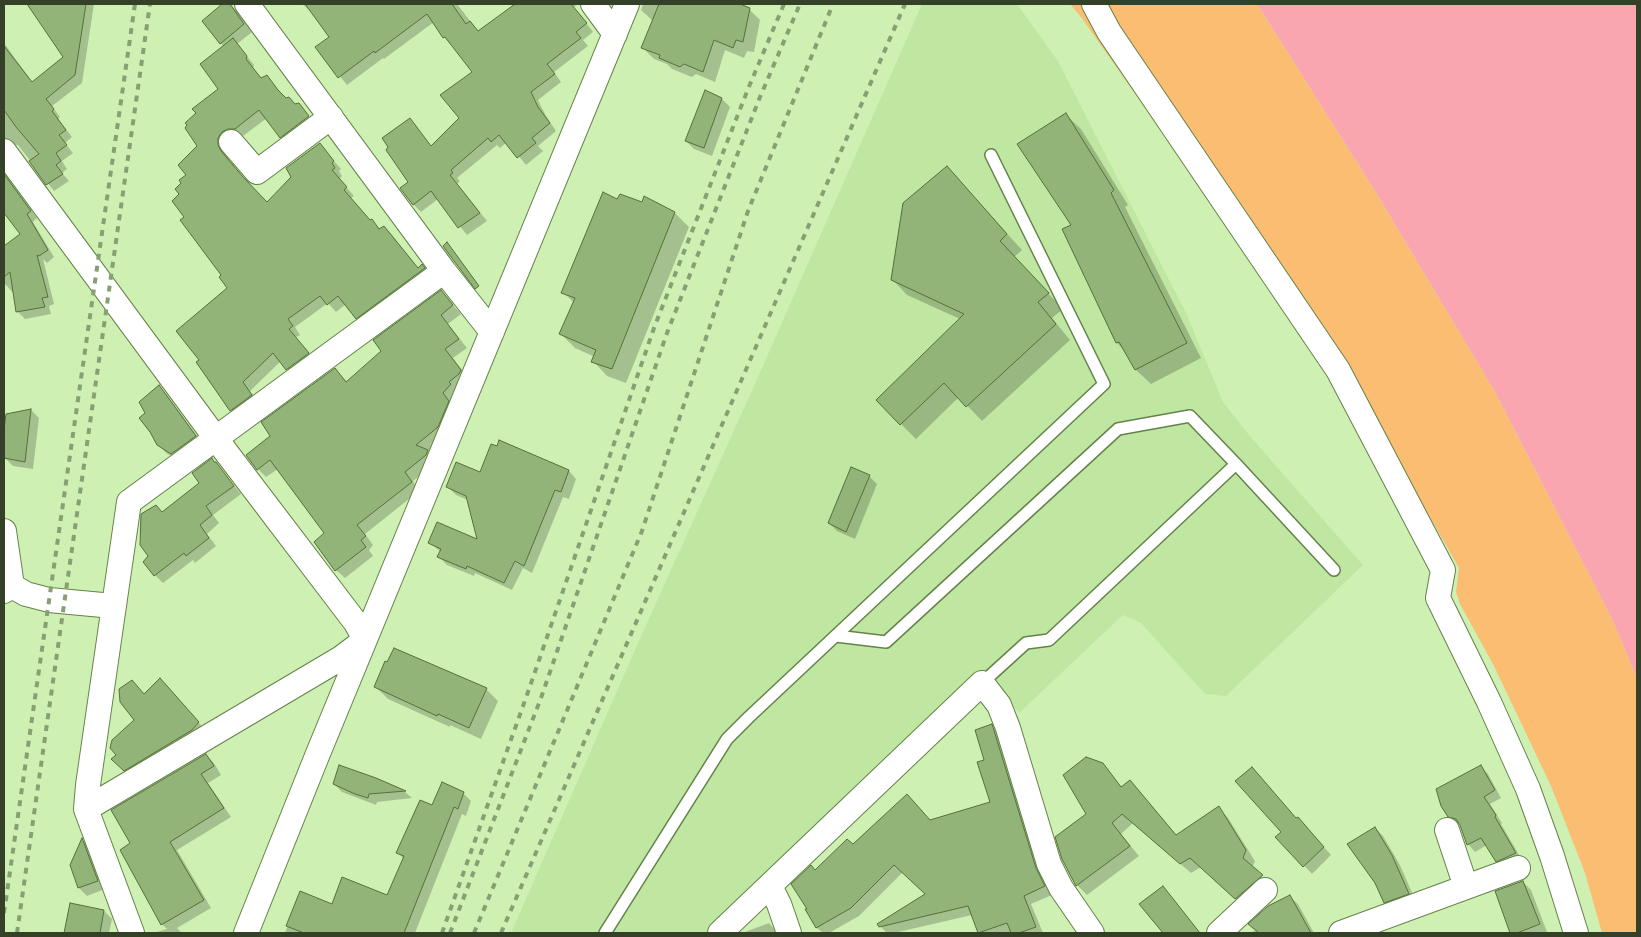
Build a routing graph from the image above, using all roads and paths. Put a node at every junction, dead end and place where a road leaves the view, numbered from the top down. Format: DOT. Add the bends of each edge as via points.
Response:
graph roads {
  1 [pos="247,4"];
  2 [pos="593,4"];
  3 [pos="627,4"];
  4 [pos="1094,4"];
  5 [pos="616,34"];
  6 [pos="330,117"];
  7 [pos="231,142"];
  8 [pos="4,150"];
  9 [pos="991,155"];
  10 [pos="444,271"];
  11 [pos="492,332"];
  12 [pos="217,439"];
  13 [pos="1236,464"];
  14 [pos="4,531"];
  15 [pos="1334,570"];
  16 [pos="8,588"];
  17 [pos="113,606"];
  18 [pos="836,636"];
  19 [pos="365,640"];
  20 [pos="982,684"];
  21 [pos="86,809"];
  22 [pos="1447,830"];
  23 [pos="1518,868"];
  24 [pos="770,886"];
  25 [pos="1466,887"];
  26 [pos="1265,890"];
  27 [pos="132,933"];
  28 [pos="246,933"];
  29 [pos="605,933"];
  30 [pos="720,933"];
  31 [pos="789,933"];
  32 [pos="1092,933"];
  33 [pos="1219,933"];
  34 [pos="1341,933"];
  35 [pos="1576,933"];
  1 -- 6 [label="street"];
  2 -- 5 [label="street"];
  3 -- 5 [label="street"];
  4 -- 35 [label="street" via="1109,32 1338,370 1443,570 1438,598 1528,789"];
  5 -- 11 [label="street"];
  6 -- 7 [label="street" via="257,172"];
  6 -- 10 [label="street"];
  8 -- 12 [label="street"];
  9 -- 18 [label="lane" via="1104,384"];
  10 -- 11 [label="street"];
  10 -- 12 [label="street"];
  11 -- 19 [label="street"];
  12 -- 17 [label="street" via="129,502"];
  12 -- 19 [label="street" via="356,623"];
  13 -- 15 [label="lane"];
  13 -- 18 [label="lane" via="1190,416 1118,429 886,642"];
  13 -- 20 [label="lane" via="1049,640 1026,643"];
  14 -- 16 [label="street"];
  16 -- 17 [label="street" via="49,600"];
  17 -- 21 [label="street"];
  18 -- 29 [label="lane" via="727,739"];
  19 -- 21 [label="street" via="341,658"];
  19 -- 28 [label="street"];
  20 -- 24 [label="street"];
  20 -- 32 [label="street" via="999,705 1008,728 1049,864 1061,888"];
  21 -- 27 [label="street"];
  22 -- 25 [label="street"];
  23 -- 25 [label="street"];
  24 -- 30 [label="street"];
  24 -- 31 [label="street"];
  25 -- 34 [label="street"];
  26 -- 33 [label="street"];
}
